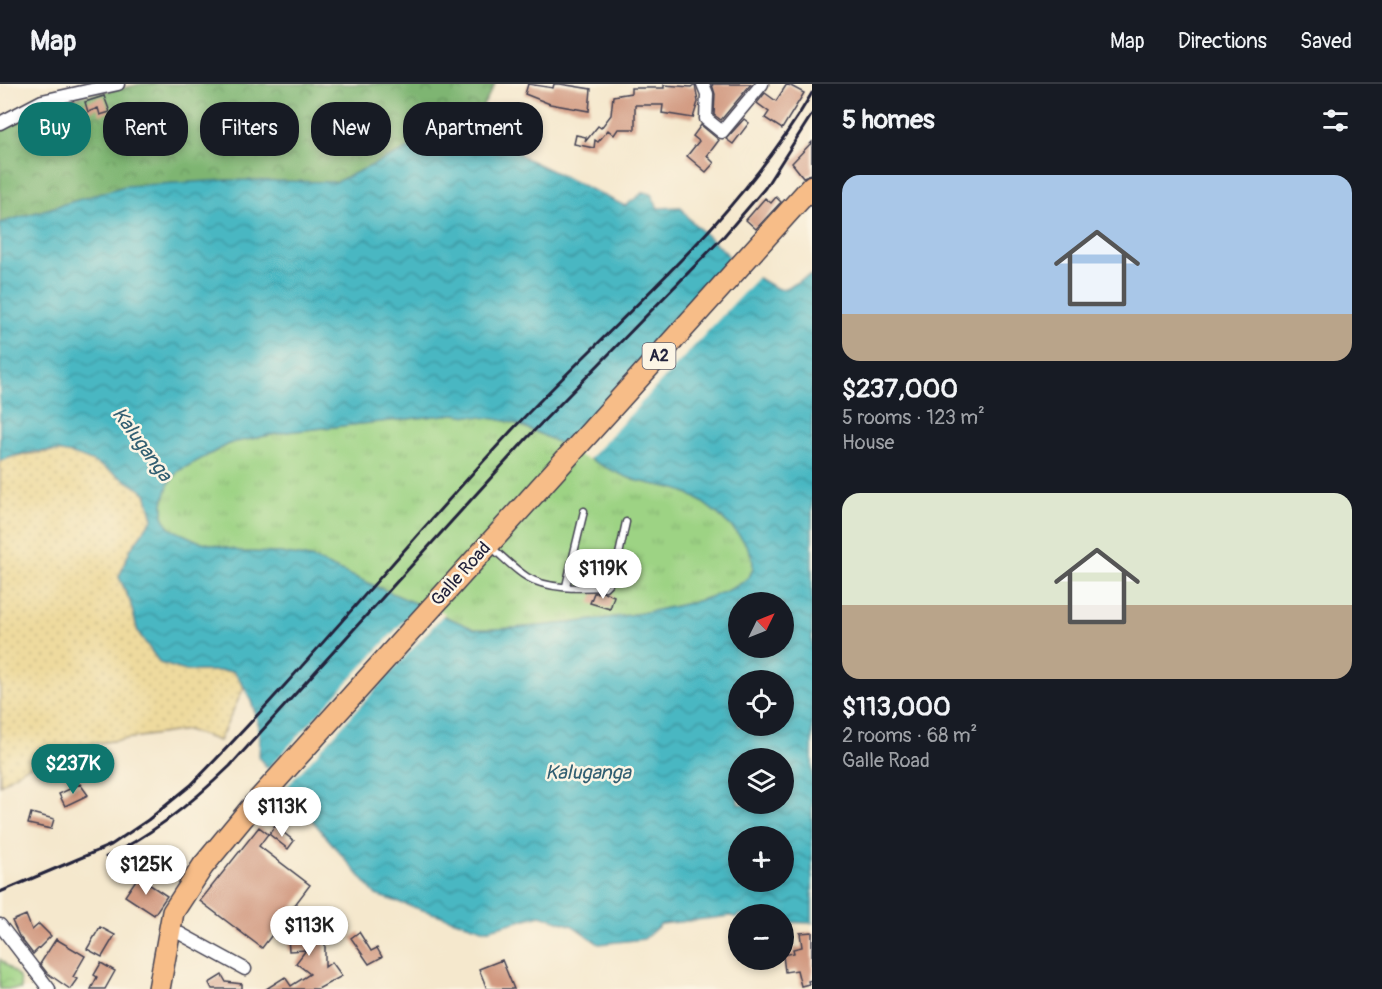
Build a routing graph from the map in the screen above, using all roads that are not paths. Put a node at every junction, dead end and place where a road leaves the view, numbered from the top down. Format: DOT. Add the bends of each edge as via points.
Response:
graph roads {
  1 [pos="118,84"];
  2 [pos="703,84"];
  3 [pos="762,84"];
  4 [pos="2,119"];
  5 [pos="812,186"];
  6 [pos="584,512"];
  7 [pos="626,522"];
  8 [pos="488,544"];
  9 [pos="566,586"];
  10 [pos="0,925"];
  11 [pos="170,928"];
  12 [pos="245,969"];
  13 [pos="49,989"];
  14 [pos="159,989"];
  1 -- 4 [label="street" via="42,101"];
  2 -- 3 [label="street" via="707,94 706,119 722,132"];
  5 -- 8 [label="highway, Galle Road / A2"];
  6 -- 9 [label="lane"];
  7 -- 9 [label="lane" via="611,584"];
  8 -- 9 [label="lane" via="527,578"];
  8 -- 11 [label="highway, Galle Road / A2" via="251,807 187,887 173,912"];
  10 -- 13 [label="street"];
  11 -- 12 [label="street"];
  11 -- 14 [label="highway, Galle Road / A2"];
}
